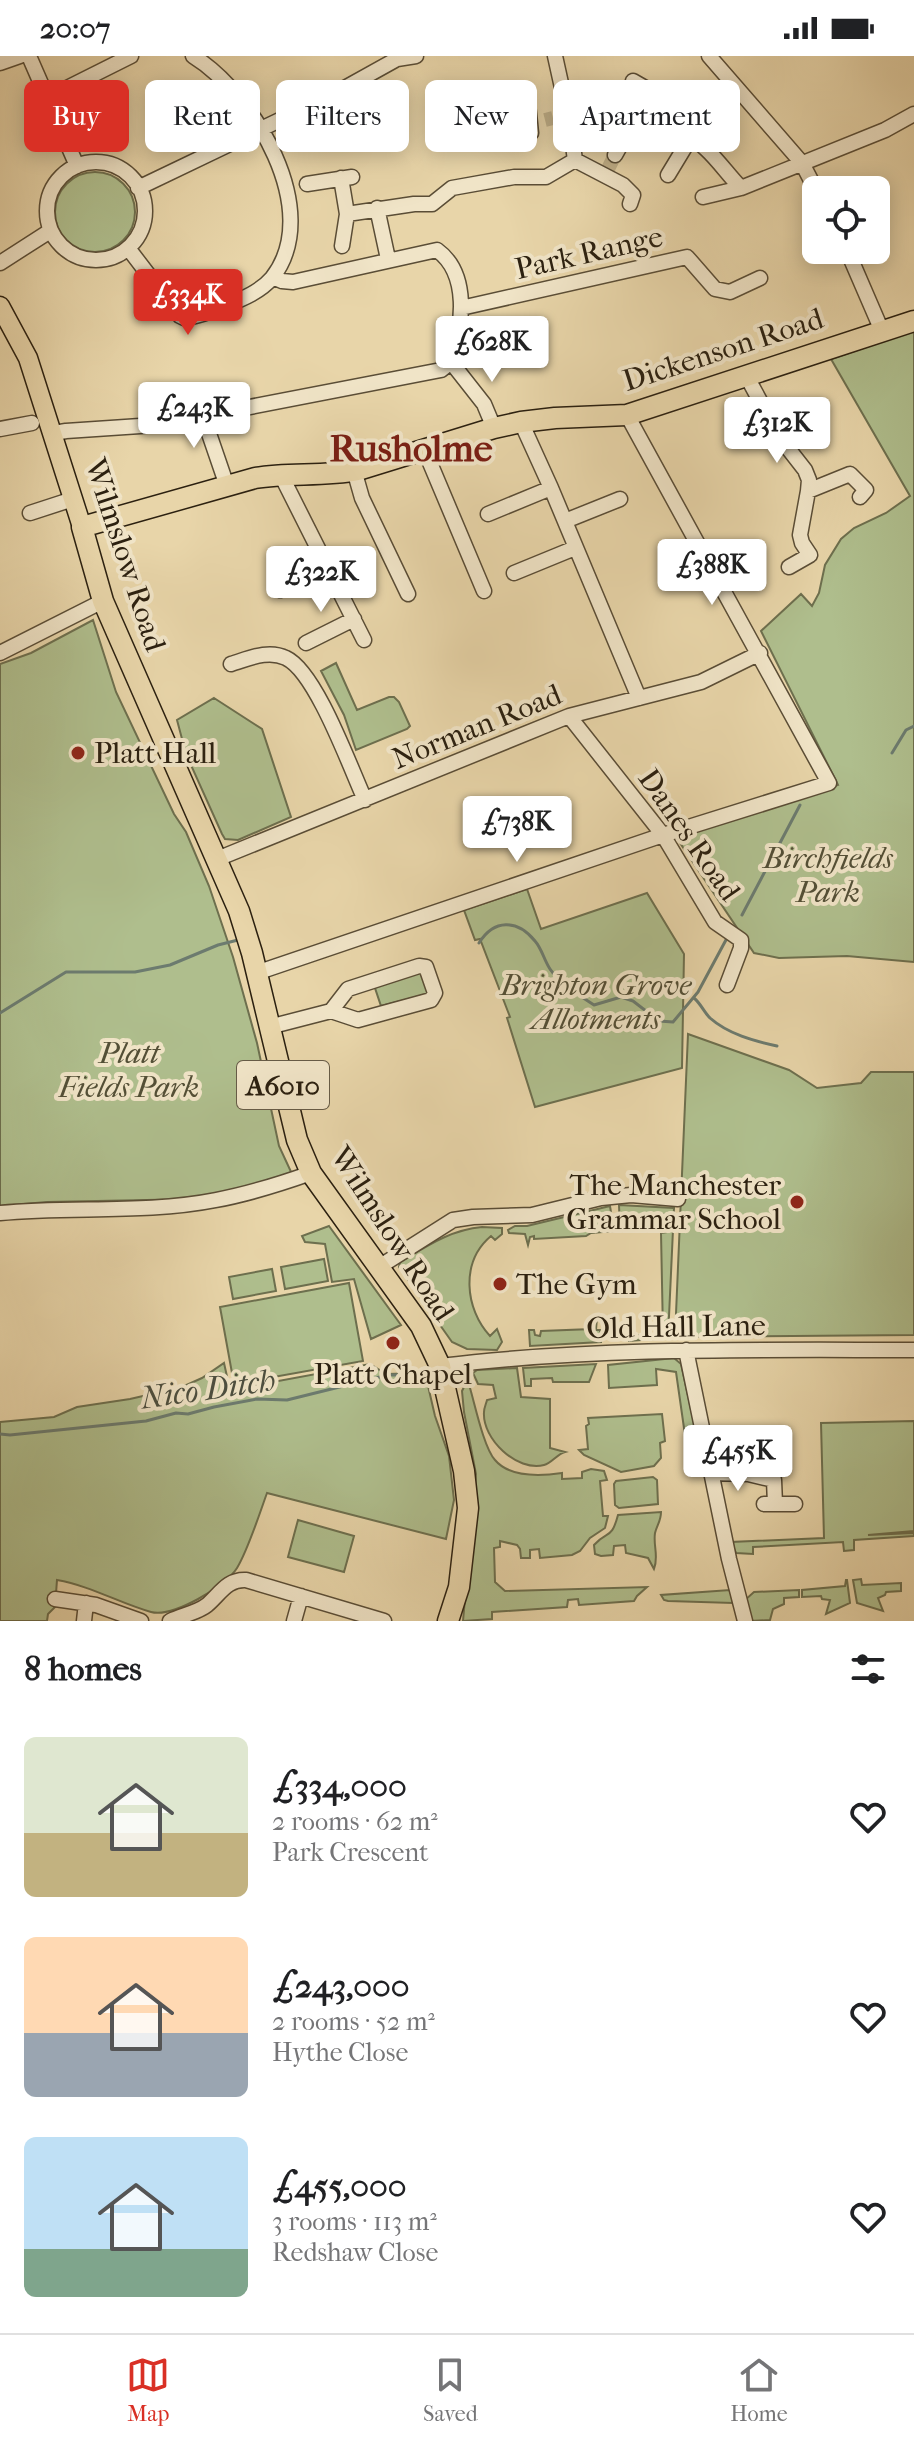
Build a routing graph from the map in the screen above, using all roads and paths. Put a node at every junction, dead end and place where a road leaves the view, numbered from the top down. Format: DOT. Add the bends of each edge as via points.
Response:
graph roads {
  1 [pos="20,56"];
  2 [pos="29,56"];
  3 [pos="131,56"];
  4 [pos="193,56"];
  5 [pos="416,56"];
  6 [pos="555,56"];
  7 [pos="709,56"];
  8 [pos="397,58"];
  9 [pos="0,63"];
  10 [pos="39,80"];
  11 [pos="83,80"];
  12 [pos="225,80"];
  13 [pos="537,105"];
  14 [pos="914,114"];
  15 [pos="549,119"];
  16 [pos="260,127"];
  17 [pos="537,128"];
  18 [pos="71,152"];
  19 [pos="210,152"];
  20 [pos="617,152"];
  21 [pos="682,152"];
  22 [pos="709,152"];
  23 [pos="615,155"];
  24 [pos="575,160"];
  25 [pos="802,163"];
  26 [pos="77,166"];
  27 [pos="668,175"];
  28 [pos="809,176"];
  29 [pos="307,184"];
  30 [pos="138,188"];
  31 [pos="741,188"];
  32 [pos="703,197"];
  33 [pos="630,204"];
  34 [pos="377,208"];
  35 [pos="347,214"];
  36 [pos="50,231"];
  37 [pos="342,246"];
  38 [pos="128,248"];
  39 [pos="388,259"];
  40 [pos="0,263"];
  41 [pos="853,264"];
  42 [pos="273,277"];
  43 [pos="760,278"];
  44 [pos="0,306"];
  45 [pos="461,308"];
  46 [pos="914,321"];
  47 [pos="6,330"];
  48 [pos="882,331"];
  49 [pos="451,362"];
  50 [pos="746,375"];
  51 [pos="627,415"];
  52 [pos="203,416"];
  53 [pos="521,422"];
  54 [pos="32,423"];
  55 [pos="494,428"];
  56 [pos="0,429"];
  57 [pos="54,433"];
  58 [pos="425,451"];
  59 [pos="354,470"];
  60 [pos="281,475"];
  61 [pos="227,486"];
  62 [pos="551,488"];
  63 [pos="808,491"];
  64 [pos="860,497"];
  65 [pos="73,499"];
  66 [pos="620,499"];
  67 [pos="30,513"];
  68 [pos="488,514"];
  69 [pos="565,521"];
  70 [pos="82,527"];
  71 [pos="575,548"];
  72 [pos="328,567"];
  73 [pos="789,567"];
  74 [pos="514,573"];
  75 [pos="280,590"];
  76 [pos="484,591"];
  77 [pos="408,594"];
  78 [pos="103,601"];
  79 [pos="354,619"];
  80 [pos="364,640"];
  81 [pos="306,643"];
  82 [pos="0,653"];
  83 [pos="760,653"];
  84 [pos="231,664"];
  85 [pos="639,698"];
  86 [pos="569,716"];
  87 [pos="365,800"];
  88 [pos="663,835"];
  89 [pos="217,859"];
  90 [pos="256,973"];
  91 [pos="727,985"];
  92 [pos="331,1011"];
  93 [pos="269,1027"];
  94 [pos="311,1173"];
  95 [pos="678,1199"];
  96 [pos="0,1213"];
  97 [pos="379,1267"];
  98 [pos="686,1350"];
  99 [pos="914,1350"];
  100 [pos="440,1366"];
  101 [pos="711,1473"];
  102 [pos="795,1504"];
  103 [pos="301,1596"];
  104 [pos="55,1599"];
  105 [pos="86,1603"];
  106 [pos="84,1621"];
  107 [pos="141,1621"];
  108 [pos="170,1621"];
  109 [pos="294,1621"];
  110 [pos="384,1621"];
  111 [pos="448,1621"];
  112 [pos="745,1621"];
  1 -- 9 [label="street"];
  2 -- 10 [label="street"];
  3 -- 11 [label="street"];
  4 -- 12 [label="street"];
  5 -- 8 [label="street"];
  6 -- 15 [label="street"];
  7 -- 25 [label="street"];
  8 -- 16 [label="street"];
  13 -- 15 [label="street"];
  14 -- 25 [label="street"];
  15 -- 17 [label="street"];
  15 -- 24 [label="street"];
  16 -- 42 [label="street" via="281,170 289,213 285,255"];
  18 -- 26 [label="street"];
  19 -- 30 [label="street"];
  20 -- 23 [label="street"];
  21 -- 27 [label="street"];
  22 -- 31 [label="street"];
  24 -- 33 [label="street" via="607,172 633,195"];
  24 -- 34 [label="street" via="546,177 452,188 432,204"];
  25 -- 28 [label="street"];
  25 -- 31 [label="street"];
  26 -- 30 [label="street" via="110,164"];
  26 -- 36 [label="street" via="49,197"];
  29 -- 35 [label="street" via="347,177"];
  30 -- 38 [label="street" via="144,220"];
  31 -- 32 [label="street"];
  34 -- 35 [label="street"];
  34 -- 39 [label="street"];
  35 -- 37 [label="street"];
  36 -- 38 [label="street" via="65,249 85,259 105,260"];
  36 -- 40 [label="street"];
  38 -- 42 [label="street" via="184,318 257,292"];
  39 -- 42 [label="street" via="293,282"];
  39 -- 45 [label="street" via="437,250 449,259"];
  41 -- 48 [label="street"];
  43 -- 45 [label="street, Park Range" via="730,292 715,289 687,257"];
  44 -- 47 [label="main road, Wilmslow Road"];
  45 -- 49 [label="street"];
  46 -- 48 [label="highway, Dickenson Road"];
  47 -- 57 [label="main road, Wilmslow Road" via="28,358"];
  48 -- 50 [label="highway, Dickenson Road"];
  49 -- 52 [label="street" via="441,370"];
  49 -- 55 [label="street" via="484,404"];
  50 -- 51 [label="highway, Dickenson Road"];
  50 -- 63 [label="street" via="780,438 805,470"];
  51 -- 53 [label="highway, Dickenson Road"];
  51 -- 83 [label="street"];
  52 -- 57 [label="street"];
  52 -- 61 [label="street"];
  53 -- 55 [label="highway, Dickenson Road"];
  53 -- 62 [label="street"];
  54 -- 56 [label="street"];
  55 -- 58 [label="highway, Dickenson Road"];
  57 -- 65 [label="main road, Wilmslow Road"];
  58 -- 59 [label="highway, Dickenson Road"];
  58 -- 76 [label="street"];
  59 -- 60 [label="highway, Dickenson Road"];
  59 -- 77 [label="street"];
  60 -- 61 [label="highway, Dickenson Road"];
  60 -- 72 [label="street"];
  61 -- 70 [label="highway, Dickenson Road"];
  62 -- 68 [label="street"];
  62 -- 69 [label="street"];
  63 -- 64 [label="street" via="850,474 866,490"];
  63 -- 73 [label="street" via="800,535 810,555"];
  65 -- 67 [label="street"];
  65 -- 70 [label="main road, Wilmslow Road"];
  66 -- 69 [label="street"];
  69 -- 71 [label="street"];
  70 -- 78 [label="highway, Wilmslow Road / A6010"];
  71 -- 74 [label="street"];
  71 -- 85 [label="street"];
  72 -- 75 [label="street"];
  72 -- 79 [label="street"];
  78 -- 82 [label="street"];
  78 -- 89 [label="highway, Wilmslow Road / A6010"];
  79 -- 80 [label="street"];
  79 -- 81 [label="street"];
  83 -- 85 [label="street, Norman Road" via="701,682"];
  83 -- 88 [label="street" via="829,783"];
  84 -- 87 [label="street" via="262,654 284,657 302,670"];
  85 -- 86 [label="street, Norman Road"];
  86 -- 87 [label="street, Norman Road"];
  86 -- 88 [label="street, Danes Road"];
  87 -- 89 [label="street, Norman Road"];
  88 -- 90 [label="street"];
  88 -- 91 [label="street, Danes Road" via="715,922 741,940"];
  89 -- 90 [label="highway, Wilmslow Road / A6010"];
  90 -- 93 [label="highway, Wilmslow Road / A6010"];
  92 -- 92 [label="street" via="348,989 419,966 426,967 435,993 431,1000 358,1020"];
  92 -- 93 [label="street"];
  93 -- 94 [label="highway, Wilmslow Road / A6010" via="297,1140"];
  94 -- 96 [label="street" via="215,1201"];
  94 -- 97 [label="highway, Wilmslow Road / A6010"];
  95 -- 97 [label="street" via="631,1195 532,1215 453,1220"];
  97 -- 100 [label="highway, Wilmslow Road / A6010" via="421,1326"];
  98 -- 99 [label="street, Old Hall Lane"];
  98 -- 100 [label="street, Old Hall Lane"];
  98 -- 101 [label="street"];
  100 -- 111 [label="highway, Wilmslow Road / A6010" via="468,1508 459,1587"];
  101 -- 102 [label="street" via="774,1480 769,1504"];
  101 -- 112 [label="street"];
  103 -- 108 [label="street" via="237,1580 207,1605"];
  103 -- 109 [label="street"];
  103 -- 110 [label="street"];
  104 -- 105 [label="street"];
  105 -- 106 [label="street"];
  105 -- 107 [label="street"];
}
